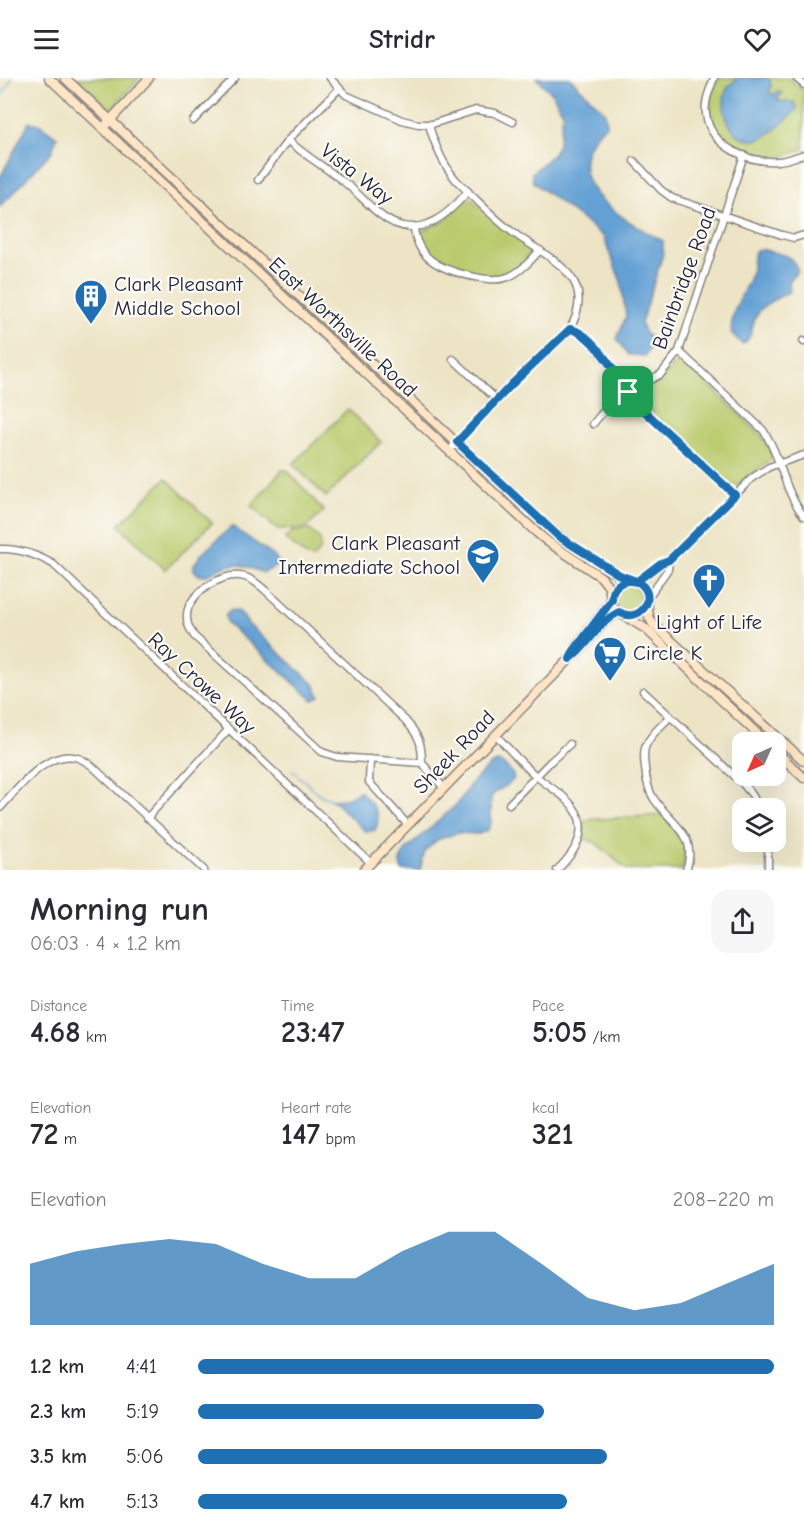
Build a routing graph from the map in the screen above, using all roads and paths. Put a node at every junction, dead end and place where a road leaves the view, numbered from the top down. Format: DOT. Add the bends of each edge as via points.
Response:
graph roads {
  1 [pos="49,78"];
  2 [pos="65,78"];
  3 [pos="149,78"];
  4 [pos="235,78"];
  5 [pos="330,78"];
  6 [pos="714,78"];
  7 [pos="796,78"];
  8 [pos="804,85"];
  9 [pos="339,89"];
  10 [pos="111,120"];
  11 [pos="193,121"];
  12 [pos="513,122"];
  13 [pos="429,125"];
  14 [pos="103,128"];
  15 [pos="288,140"];
  16 [pos="804,154"];
  17 [pos="744,155"];
  18 [pos="634,161"];
  19 [pos="258,180"];
  20 [pos="468,191"];
  21 [pos="724,216"];
  22 [pos="414,228"];
  23 [pos="804,236"];
  24 [pos="540,250"];
  25 [pos="570,329"];
  26 [pos="679,351"];
  27 [pos="453,359"];
  28 [pos="628,392"];
  29 [pos="496,400"];
  30 [pos="593,424"];
  31 [pos="457,442"];
  32 [pos="449,450"];
  33 [pos="804,455"];
  34 [pos="779,462"];
  35 [pos="735,495"];
  36 [pos="804,516"];
  37 [pos="0,549"];
  38 [pos="669,560"];
  39 [pos="635,581"];
  40 [pos="612,599"];
  41 [pos="647,599"];
  42 [pos="621,614"];
  43 [pos="570,659"];
  44 [pos="643,691"];
  45 [pos="670,717"];
  46 [pos="228,730"];
  47 [pos="755,732"];
  48 [pos="496,735"];
  49 [pos="570,744"];
  50 [pos="370,759"];
  51 [pos="786,761"];
  52 [pos="804,761"];
  53 [pos="422,763"];
  54 [pos="536,776"];
  55 [pos="804,778"];
  56 [pos="444,788"];
  57 [pos="754,798"];
  58 [pos="508,804"];
  59 [pos="0,808"];
  60 [pos="147,818"];
  61 [pos="408,825"];
  62 [pos="768,852"];
  63 [pos="371,863"];
  64 [pos="561,869"];
  65 [pos="204,870"];
  66 [pos="364,870"];
  67 [pos="686,870"];
  68 [pos="768,870"];
  1 -- 14 [label="main road, East Worthsville Road"];
  2 -- 10 [label="main road, East Worthsville Road"];
  3 -- 10 [label="main road"];
  4 -- 11 [label="street"];
  5 -- 9 [label="street"];
  6 -- 17 [label="street" via="706,98 706,114 713,133 725,147"];
  7 -- 8 [label="street"];
  9 -- 13 [label="street" via="402,120"];
  9 -- 15 [label="street"];
  10 -- 14 [label="main road"];
  10 -- 31 [label="main road, East Worthsville Road"];
  12 -- 13 [label="street" via="495,113 476,111"];
  13 -- 20 [label="street" via="449,172"];
  14 -- 32 [label="main road, East Worthsville Road"];
  15 -- 19 [label="street"];
  15 -- 22 [label="street, Vista Way" via="383,217"];
  16 -- 17 [label="street" via="777,161"];
  17 -- 21 [label="street, Bainbridge Road"];
  18 -- 21 [label="street" via="672,198"];
  20 -- 22 [label="street" via="447,215"];
  20 -- 24 [label="street" via="515,234"];
  21 -- 23 [label="street" via="794,238"];
  21 -- 26 [label="street, Bainbridge Road"];
  22 -- 24 [label="street" via="418,244 430,260 492,280 516,273"];
  24 -- 25 [label="street" via="562,265 575,283 578,308"];
  25 -- 28 [label="street" via="590,340"];
  25 -- 29 [label="street"];
  26 -- 28 [label="street, Bainbridge Road" via="661,374"];
  26 -- 34 [label="street" via="763,430"];
  27 -- 29 [label="street"];
  28 -- 30 [label="street, Bainbridge Road"];
  28 -- 35 [label="street"];
  29 -- 31 [label="street"];
  31 -- 32 [label="street"];
  31 -- 39 [label="main road, East Worthsville Road" via="558,536"];
  32 -- 40 [label="main road, East Worthsville Road" via="542,537 601,577"];
  33 -- 34 [label="street"];
  34 -- 35 [label="street" via="752,478"];
  34 -- 36 [label="street" via="793,503"];
  35 -- 38 [label="street"];
  37 -- 46 [label="street, Ray Crowe Way" via="26,552 52,564"];
  38 -- 39 [label="street"];
  38 -- 41 [label="street" via="668,569"];
  39 -- 40 [label="main road" via="618,584"];
  39 -- 41 [label="main road" via="645,590"];
  40 -- 42 [label="main road"];
  40 -- 43 [label="main road, Sheek Road"];
  41 -- 42 [label="main road" via="639,613"];
  41 -- 52 [label="main road" via="652,624"];
  42 -- 43 [label="main road, Sheek Road" via="604,620"];
  42 -- 47 [label="main road" via="646,629"];
  43 -- 48 [label="main road, Sheek Road"];
  44 -- 45 [label="street"];
  45 -- 57 [label="street"];
  45 -- 67 [label="street" via="647,744 645,773 653,797 686,837 690,851"];
  46 -- 60 [label="street"];
  46 -- 63 [label="street, Ray Crowe Way"];
  48 -- 54 [label="street"];
  48 -- 56 [label="main road, Sheek Road"];
  49 -- 54 [label="street"];
  50 -- 53 [label="street"];
  50 -- 53 [label="street" via="322,752 194,636 187,612 204,589 215,581 240,576 265,590 405,720 418,736"];
  50 -- 61 [label="street" via="369,782"];
  51 -- 55 [label="main road"];
  53 -- 56 [label="street"];
  54 -- 58 [label="street"];
  54 -- 64 [label="street" via="567,800 577,814 578,843"];
  56 -- 61 [label="main road, Sheek Road"];
  59 -- 60 [label="street" via="44,764 67,757 91,765"];
  60 -- 65 [label="street"];
  61 -- 63 [label="main road, Sheek Road"];
  62 -- 68 [label="street"];
  63 -- 66 [label="main road, Sheek Road"];
}
